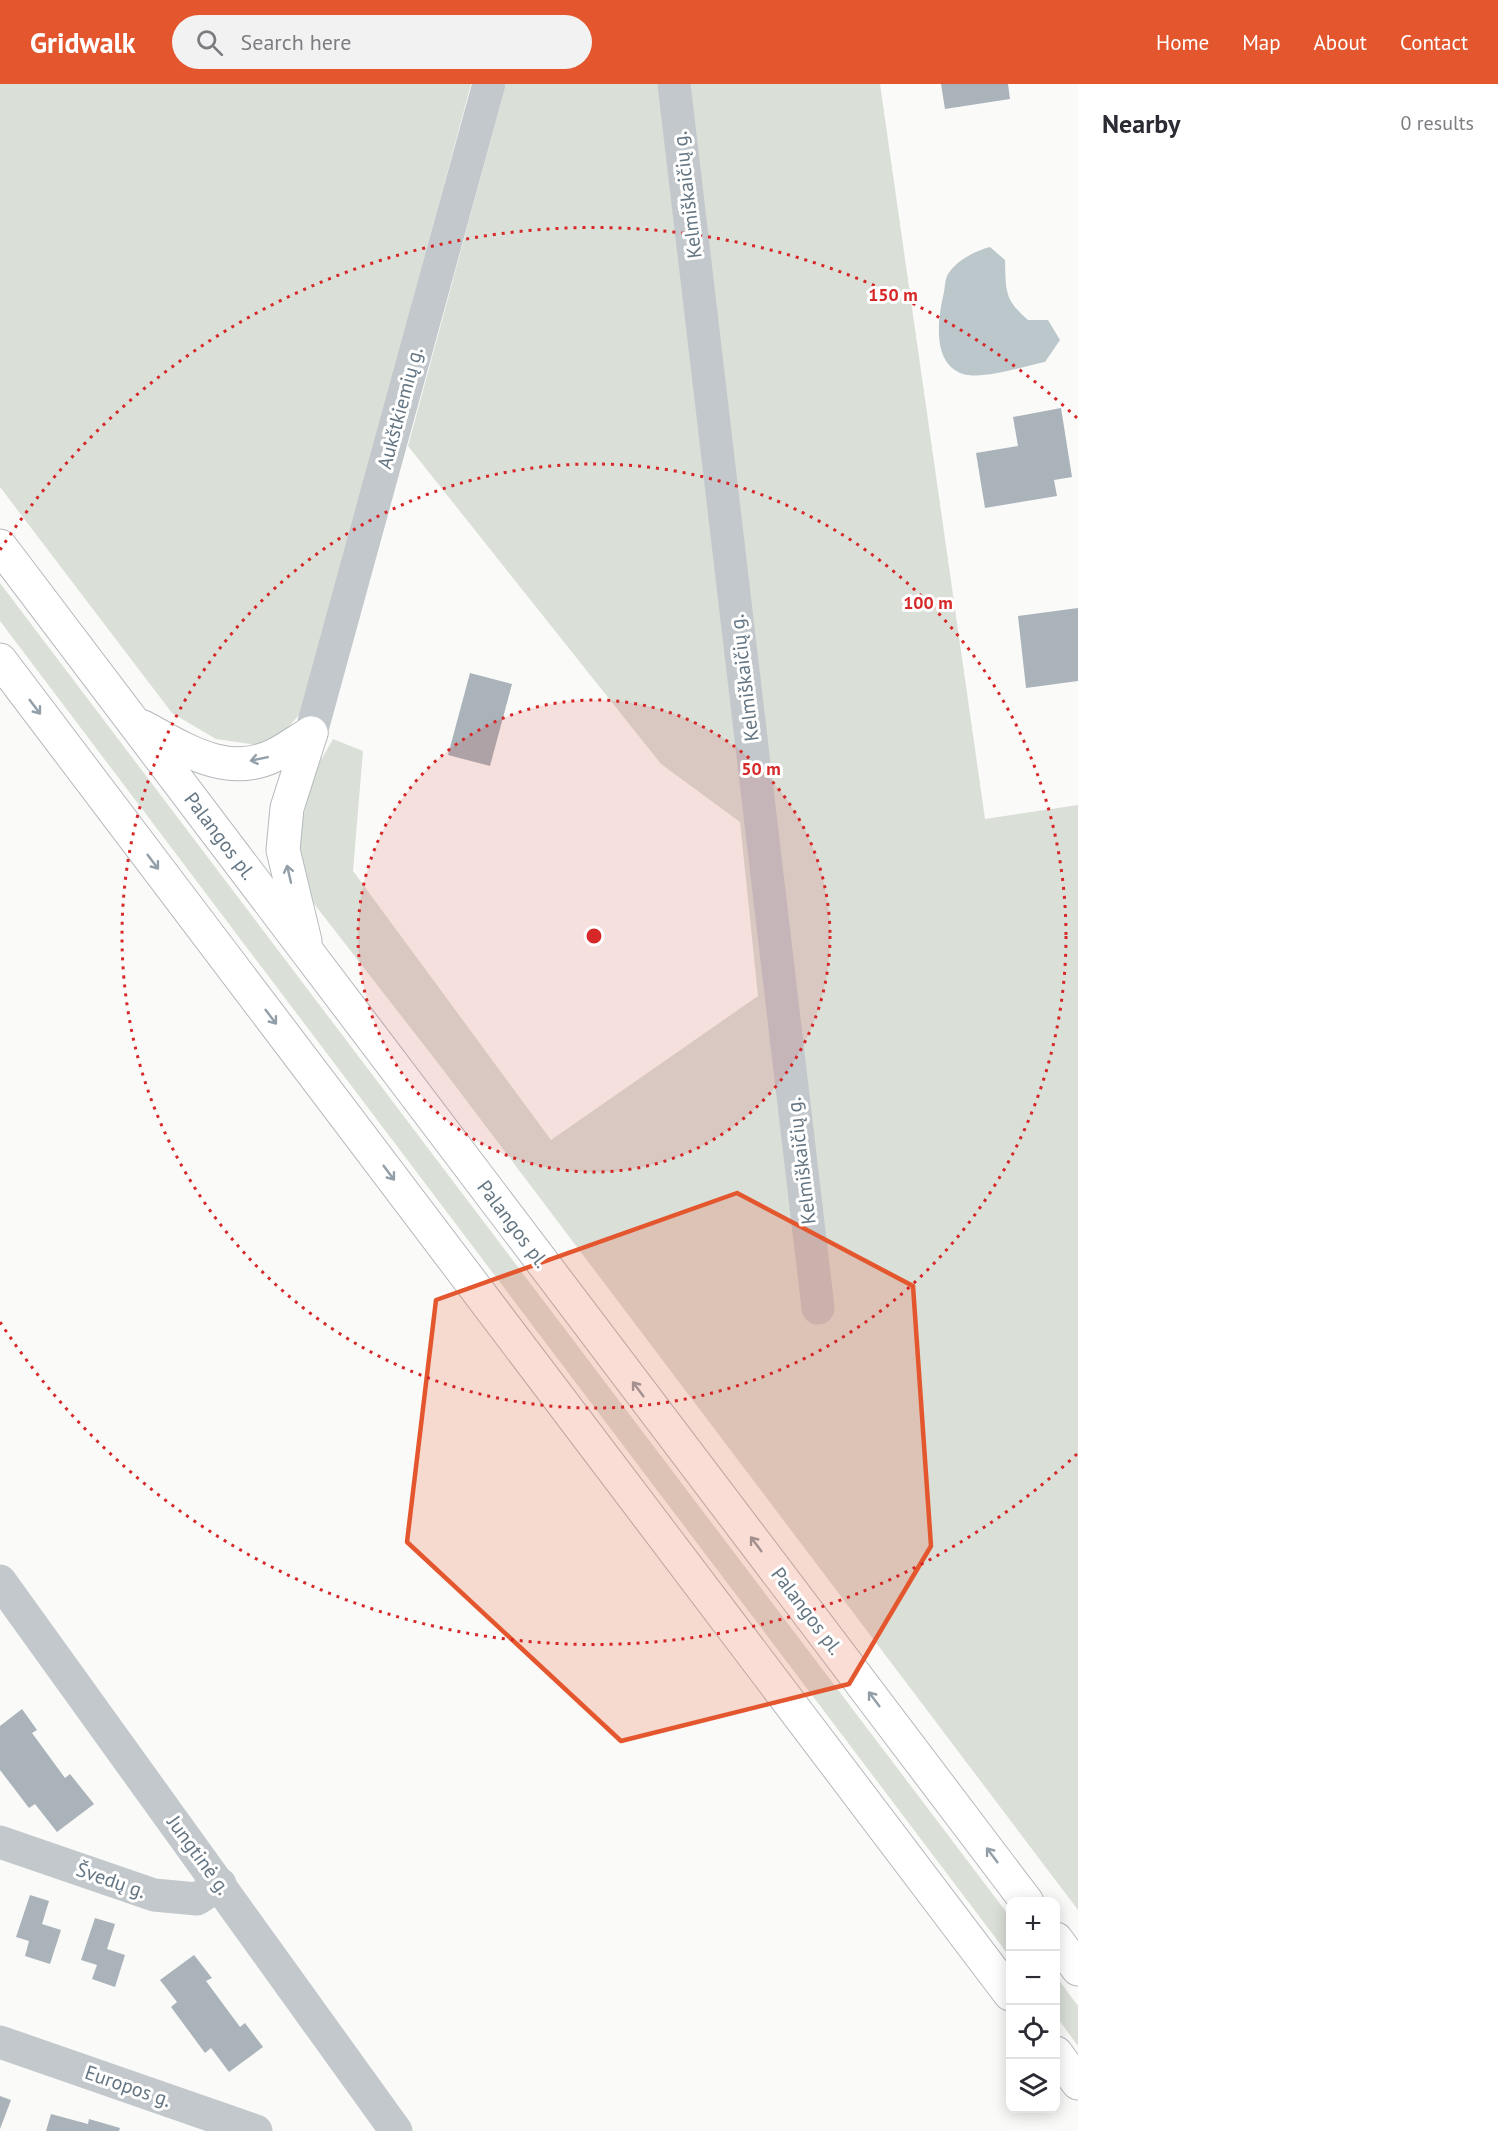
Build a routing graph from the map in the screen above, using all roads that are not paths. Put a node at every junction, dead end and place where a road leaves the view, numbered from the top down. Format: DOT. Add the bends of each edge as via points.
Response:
graph roads {
  1 [pos="489,84"];
  2 [pos="674,84"];
  3 [pos="0,546"];
  4 [pos="0,660"];
  5 [pos="132,720"];
  6 [pos="311,733"];
  7 [pos="307,951"];
  8 [pos="818,1308"];
  9 [pos="0,1581"];
  10 [pos="0,1842"];
  11 [pos="220,1884"];
  12 [pos="1023,1897"];
  13 [pos="1060,1944"];
  14 [pos="1078,1969"];
  15 [pos="1006,1987"];
  16 [pos="0,2042"];
  17 [pos="1060,2058"];
  18 [pos="1078,2083"];
  19 [pos="256,2131"];
  20 [pos="396,2131"];
  1 -- 6 [label="street, Aukštkiemių g."];
  2 -- 8 [label="street, Kelmiškaičių g."];
  3 -- 5 [label="highway, Palangos pl."];
  4 -- 15 [label="highway, one-way"];
  6 -- 5 [label="highway, one-way" via="273,756 233,765 198,757"];
  5 -- 7 [label="highway, Palangos pl."];
  7 -- 6 [label="highway, one-way" via="283,850 287,808"];
  12 -- 7 [label="highway, Palangos pl., one-way"];
  9 -- 11 [label="street, Jungtinė g."];
  10 -- 11 [label="street, Švedų g." via="154,1895 197,1899"];
  11 -- 20 [label="street, Jungtinė g."];
  13 -- 14 [label="highway"];
  16 -- 19 [label="street, Europos g."];
  17 -- 18 [label="highway"];
}
